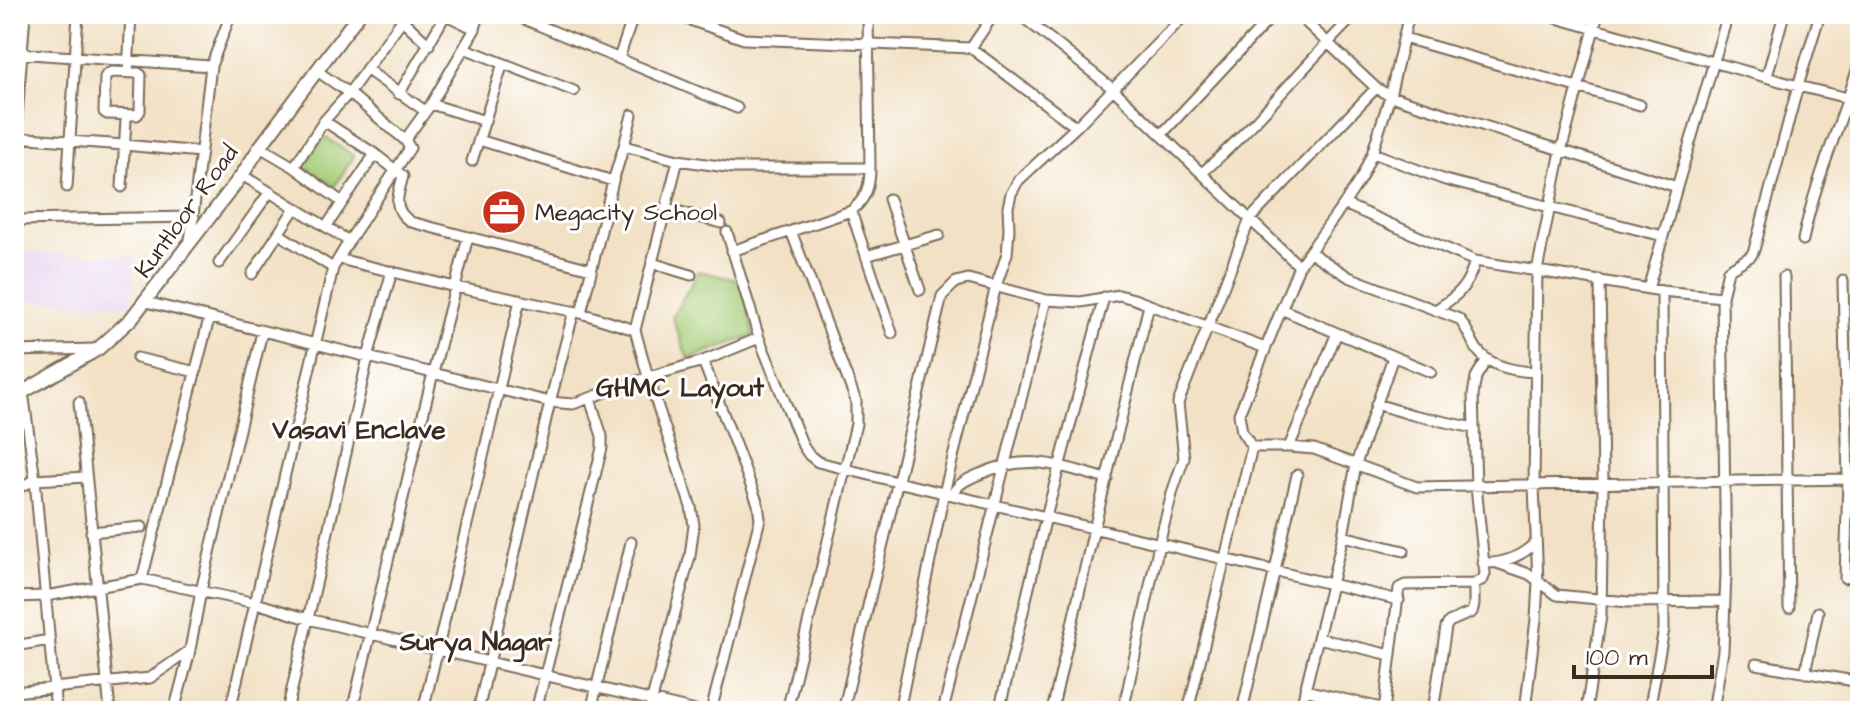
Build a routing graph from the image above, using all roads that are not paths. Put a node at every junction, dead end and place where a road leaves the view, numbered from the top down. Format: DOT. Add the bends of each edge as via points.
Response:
graph roads {
  1 [pos="25,14"];
  2 [pos="78,14"];
  3 [pos="131,14"];
  4 [pos="231,14"];
  5 [pos="359,14"];
  6 [pos="479,14"];
  7 [pos="512,14"];
  8 [pos="634,14"];
  9 [pos="673,14"];
  10 [pos="868,14"];
  11 [pos="994,14"];
  12 [pos="1019,14"];
  13 [pos="1186,14"];
  14 [pos="1274,14"];
  15 [pos="1297,14"];
  16 [pos="1356,14"];
  17 [pos="1409,14"];
  18 [pos="1542,14"];
  19 [pos="1598,14"];
  20 [pos="1728,14"];
  21 [pos="1784,14"];
  22 [pos="1820,14"];
  23 [pos="445,15"];
  24 [pos="399,17"];
  25 [pos="475,29"];
  26 [pos="1594,29"];
  27 [pos="1404,38"];
  28 [pos="1327,43"];
  29 [pos="867,44"];
  30 [pos="429,45"];
  31 [pos="464,48"];
  32 [pos="971,48"];
  33 [pos="18,53"];
  34 [pos="74,57"];
  35 [pos="619,58"];
  36 [pos="128,60"];
  37 [pos="1860,60"];
  38 [pos="1714,62"];
  39 [pos="503,63"];
  40 [pos="211,66"];
  41 [pos="366,69"];
  42 [pos="317,71"];
  43 [pos="128,73"];
  44 [pos="1767,76"];
  45 [pos="1798,86"];
  46 [pos="1376,88"];
  47 [pos="1578,88"];
  48 [pos="1113,89"];
  49 [pos="574,91"];
  50 [pos="349,93"];
  51 [pos="399,94"];
  52 [pos="1390,96"];
  53 [pos="1849,98"];
  54 [pos="1860,101"];
  55 [pos="1640,105"];
  56 [pos="428,108"];
  57 [pos="737,108"];
  58 [pos="632,115"];
  59 [pos="126,120"];
  60 [pos="324,121"];
  61 [pos="485,121"];
  62 [pos="1076,127"];
  63 [pos="1161,135"];
  64 [pos="15,137"];
  65 [pos="405,140"];
  66 [pos="479,140"];
  67 [pos="69,141"];
  68 [pos="124,145"];
  69 [pos="624,146"];
  70 [pos="260,147"];
  71 [pos="1561,151"];
  72 [pos="201,152"];
  73 [pos="1373,153"];
  74 [pos="375,154"];
  75 [pos="14,155"];
  76 [pos="678,160"];
  77 [pos="472,161"];
  78 [pos="294,167"];
  79 [pos="870,168"];
  80 [pos="396,169"];
  81 [pos="1202,173"];
  82 [pos="242,175"];
  83 [pos="613,181"];
  84 [pos="67,187"];
  85 [pos="122,187"];
  86 [pos="1677,187"];
  87 [pos="269,193"];
  88 [pos="889,199"];
  89 [pos="342,202"];
  90 [pos="1344,204"];
  91 [pos="295,208"];
  92 [pos="666,208"];
  93 [pos="1549,208"];
  94 [pos="851,211"];
  95 [pos="194,217"];
  96 [pos="1250,219"];
  97 [pos="14,220"];
  98 [pos="326,227"];
  99 [pos="791,231"];
  100 [pos="279,234"];
  101 [pos="939,235"];
  102 [pos="1663,236"];
  103 [pos="468,237"];
  104 [pos="1803,240"];
  105 [pos="190,241"];
  106 [pos="349,241"];
  107 [pos="905,245"];
  108 [pos="732,251"];
  109 [pos="1310,252"];
  110 [pos="866,256"];
  111 [pos="339,259"];
  112 [pos="1475,261"];
  113 [pos="219,263"];
  114 [pos="652,263"];
  115 [pos="1299,266"];
  116 [pos="333,268"];
  117 [pos="591,269"];
  118 [pos="392,271"];
  119 [pos="1537,271"];
  120 [pos="252,274"];
  121 [pos="691,275"];
  122 [pos="1784,277"];
  123 [pos="1600,280"];
  124 [pos="1843,281"];
  125 [pos="996,286"];
  126 [pos="455,287"];
  127 [pos="1648,289"];
  128 [pos="920,290"];
  129 [pos="1662,291"];
  130 [pos="1104,297"];
  131 [pos="1722,297"];
  132 [pos="520,300"];
  133 [pos="1046,300"];
  134 [pos="146,302"];
  135 [pos="1149,305"];
  136 [pos="1281,309"];
  137 [pos="1437,309"];
  138 [pos="577,312"];
  139 [pos="209,319"];
  140 [pos="1208,326"];
  141 [pos="635,330"];
  142 [pos="262,332"];
  143 [pos="892,333"];
  144 [pos="1337,333"];
  145 [pos="759,338"];
  146 [pos="315,344"];
  147 [pos="1265,348"];
  148 [pos="98,349"];
  149 [pos="14,351"];
  150 [pos="368,357"];
  151 [pos="1393,357"];
  152 [pos="137,358"];
  153 [pos="1487,359"];
  154 [pos="703,361"];
  155 [pos="196,372"];
  156 [pos="1431,372"];
  157 [pos="1535,372"];
  158 [pos="433,373"];
  159 [pos="648,377"];
  160 [pos="498,390"];
  161 [pos="19,394"];
  162 [pos="590,399"];
  163 [pos="79,402"];
  164 [pos="550,402"];
  165 [pos="1376,404"];
  166 [pos="1474,428"];
  167 [pos="1252,447"];
  168 [pos="1289,447"];
  169 [pos="1356,464"];
  170 [pos="1003,465"];
  171 [pos="1060,466"];
  172 [pos="844,470"];
  173 [pos="1297,475"];
  174 [pos="86,477"];
  175 [pos="1107,479"];
  176 [pos="1787,479"];
  177 [pos="1848,479"];
  178 [pos="35,480"];
  179 [pos="1723,481"];
  180 [pos="897,482"];
  181 [pos="1663,482"];
  182 [pos="1603,484"];
  183 [pos="1534,485"];
  184 [pos="1476,486"];
  185 [pos="14,490"];
  186 [pos="948,494"];
  187 [pos="994,505"];
  188 [pos="1046,517"];
  189 [pos="142,527"];
  190 [pos="1094,529"];
  191 [pos="91,532"];
  192 [pos="1343,536"];
  193 [pos="631,542"];
  194 [pos="1536,542"];
  195 [pos="1159,544"];
  196 [pos="1404,551"];
  197 [pos="1225,560"];
  198 [pos="1483,563"];
  199 [pos="1497,563"];
  200 [pos="1275,572"];
  201 [pos="1845,578"];
  202 [pos="142,579"];
  203 [pos="1538,582"];
  204 [pos="1474,584"];
  205 [pos="1331,585"];
  206 [pos="96,587"];
  207 [pos="201,591"];
  208 [pos="46,596"];
  209 [pos="14,597"];
  210 [pos="1601,598"];
  211 [pos="1399,600"];
  212 [pos="1664,601"];
  213 [pos="1725,601"];
  214 [pos="256,603"];
  215 [pos="1789,608"];
  216 [pos="1818,612"];
  217 [pos="308,619"];
  218 [pos="370,634"];
  219 [pos="1318,638"];
  220 [pos="50,640"];
  221 [pos="14,646"];
  222 [pos="190,651"];
  223 [pos="437,651"];
  224 [pos="1391,655"];
  225 [pos="1860,658"];
  226 [pos="489,662"];
  227 [pos="1756,664"];
  228 [pos="1805,673"];
  229 [pos="544,674"];
  230 [pos="1858,682"];
  231 [pos="108,683"];
  232 [pos="54,687"];
  233 [pos="596,687"];
  234 [pos="1305,690"];
  235 [pos="14,692"];
  236 [pos="650,706"];
  237 [pos="1385,710"];
  238 [pos="56,711"];
  239 [pos="110,711"];
  240 [pos="174,711"];
  241 [pos="230,711"];
  242 [pos="287,711"];
  243 [pos="352,711"];
  244 [pos="423,711"];
  245 [pos="478,711"];
  246 [pos="536,711"];
  247 [pos="591,711"];
  248 [pos="696,711"];
  249 [pos="711,711"];
  250 [pos="787,711"];
  251 [pos="843,711"];
  252 [pos="899,711"];
  253 [pos="943,711"];
  254 [pos="999,711"];
  255 [pos="1052,711"];
  256 [pos="1123,711"];
  257 [pos="1188,711"];
  258 [pos="1242,711"];
  259 [pos="1300,711"];
  260 [pos="1433,711"];
  261 [pos="1525,711"];
  262 [pos="1586,711"];
  263 [pos="1649,711"];
  264 [pos="1713,711"];
  1 -- 33 [label="street"];
  2 -- 34 [label="street"];
  3 -- 36 [label="street"];
  4 -- 40 [label="street"];
  5 -- 42 [label="street, Kuntloor Road"];
  6 -- 25 [label="street"];
  7 -- 35 [label="street"];
  8 -- 35 [label="street"];
  9 -- 29 [label="street" via="744,39"];
  10 -- 29 [label="street"];
  11 -- 32 [label="street"];
  12 -- 48 [label="street"];
  13 -- 48 [label="street"];
  14 -- 63 [label="street"];
  15 -- 28 [label="street"];
  16 -- 28 [label="street"];
  17 -- 27 [label="street"];
  18 -- 26 [label="street"];
  19 -- 26 [label="street"];
  20 -- 38 [label="street"];
  21 -- 44 [label="street"];
  22 -- 45 [label="street"];
  23 -- 25 [label="street"];
  23 -- 30 [label="street"];
  24 -- 30 [label="street"];
  24 -- 41 [label="street"];
  25 -- 31 [label="street"];
  26 -- 38 [label="street"];
  26 -- 47 [label="street"];
  27 -- 47 [label="street"];
  27 -- 52 [label="street"];
  28 -- 46 [label="street"];
  28 -- 81 [label="street"];
  29 -- 32 [label="street"];
  29 -- 79 [label="street"];
  30 -- 51 [label="street"];
  31 -- 39 [label="street"];
  31 -- 56 [label="street"];
  32 -- 62 [label="street"];
  33 -- 34 [label="street"];
  33 -- 64 [label="street"];
  34 -- 36 [label="street"];
  34 -- 67 [label="street"];
  35 -- 57 [label="street"];
  36 -- 40 [label="street"];
  36 -- 43 [label="street"];
  37 -- 53 [label="street"];
  38 -- 44 [label="street"];
  38 -- 86 [label="street"];
  39 -- 49 [label="street"];
  39 -- 61 [label="street"];
  40 -- 72 [label="street"];
  41 -- 50 [label="street"];
  41 -- 51 [label="street"];
  42 -- 50 [label="street"];
  42 -- 70 [label="street, Kuntloor Road"];
  43 -- 43 [label="street" via="107,74 107,114 139,114 141,75"];
  44 -- 45 [label="street"];
  45 -- 53 [label="street"];
  45 -- 131 [label="street" via="1754,250 1728,270"];
  46 -- 52 [label="street"];
  46 -- 96 [label="street"];
  47 -- 55 [label="street"];
  47 -- 71 [label="street"];
  48 -- 62 [label="street"];
  48 -- 63 [label="street"];
  50 -- 60 [label="street"];
  50 -- 65 [label="street"];
  51 -- 56 [label="street"];
  52 -- 71 [label="street"];
  52 -- 73 [label="street"];
  53 -- 54 [label="street"];
  53 -- 104 [label="street"];
  56 -- 61 [label="street"];
  56 -- 65 [label="street"];
  58 -- 69 [label="street"];
  59 -- 68 [label="street"];
  60 -- 74 [label="street"];
  60 -- 78 [label="street"];
  61 -- 66 [label="street"];
  62 -- 125 [label="street" via="1018,181 1011,194 1009,244"];
  63 -- 81 [label="street"];
  64 -- 67 [label="street"];
  64 -- 75 [label="street"];
  65 -- 80 [label="street" via="410,148"];
  66 -- 77 [label="street"];
  66 -- 83 [label="street"];
  67 -- 68 [label="street"];
  67 -- 84 [label="street"];
  68 -- 72 [label="street"];
  68 -- 85 [label="street"];
  69 -- 76 [label="street"];
  69 -- 83 [label="street"];
  70 -- 78 [label="street"];
  70 -- 82 [label="street, Kuntloor Road"];
  71 -- 86 [label="street"];
  71 -- 93 [label="street"];
  72 -- 95 [label="street"];
  73 -- 90 [label="street"];
  73 -- 93 [label="street" via="1445,180"];
  74 -- 80 [label="street"];
  74 -- 89 [label="street"];
  76 -- 79 [label="street" via="733,168"];
  76 -- 92 [label="street"];
  78 -- 89 [label="street"];
  79 -- 94 [label="street" via="868,190"];
  80 -- 103 [label="street" via="403,176 397,207 401,216"];
  80 -- 106 [label="street"];
  81 -- 96 [label="street"];
  82 -- 87 [label="street"];
  82 -- 105 [label="street, Kuntloor Road"];
  83 -- 117 [label="street"];
  86 -- 102 [label="street"];
  87 -- 91 [label="street"];
  87 -- 113 [label="street"];
  88 -- 107 [label="street"];
  89 -- 98 [label="street"];
  90 -- 109 [label="street"];
  90 -- 112 [label="street"];
  91 -- 98 [label="street"];
  91 -- 100 [label="street"];
  92 -- 108 [label="street" via="724,227"];
  92 -- 114 [label="street"];
  93 -- 102 [label="street"];
  93 -- 119 [label="street"];
  94 -- 99 [label="street"];
  94 -- 110 [label="street"];
  95 -- 97 [label="street"];
  95 -- 105 [label="street"];
  96 -- 115 [label="street"];
  96 -- 140 [label="street"];
  98 -- 106 [label="street"];
  99 -- 108 [label="street"];
  99 -- 172 [label="street" via="856,401"];
  100 -- 116 [label="street"];
  100 -- 120 [label="street"];
  101 -- 107 [label="street"];
  102 -- 127 [label="street"];
  103 -- 117 [label="street"];
  103 -- 126 [label="street"];
  105 -- 134 [label="street, Kuntloor Road"];
  106 -- 111 [label="street"];
  107 -- 110 [label="street"];
  107 -- 128 [label="street"];
  108 -- 145 [label="street"];
  109 -- 115 [label="street"];
  109 -- 137 [label="street" via="1349,277"];
  110 -- 143 [label="street"];
  111 -- 116 [label="street"];
  111 -- 118 [label="street"];
  112 -- 119 [label="street"];
  112 -- 137 [label="street" via="1461,292"];
  114 -- 121 [label="street"];
  114 -- 141 [label="street"];
  115 -- 136 [label="street"];
  116 -- 146 [label="street"];
  117 -- 138 [label="street"];
  118 -- 126 [label="street"];
  118 -- 150 [label="street"];
  119 -- 123 [label="street"];
  119 -- 157 [label="street"];
  122 -- 176 [label="street"];
  123 -- 127 [label="street"];
  123 -- 182 [label="street"];
  124 -- 177 [label="street"];
  125 -- 133 [label="street"];
  125 -- 180 [label="street" via="968,279 956,282 942,296"];
  125 -- 186 [label="street"];
  126 -- 132 [label="street"];
  126 -- 158 [label="street"];
  127 -- 129 [label="street"];
  129 -- 131 [label="street"];
  129 -- 181 [label="street"];
  130 -- 133 [label="street"];
  130 -- 135 [label="street" via="1119,295"];
  130 -- 171 [label="street"];
  131 -- 179 [label="street"];
  132 -- 138 [label="street"];
  132 -- 160 [label="street"];
  133 -- 170 [label="street"];
  134 -- 139 [label="street"];
  134 -- 148 [label="street, Kuntloor Road"];
  135 -- 140 [label="street"];
  135 -- 175 [label="street"];
  136 -- 144 [label="street"];
  136 -- 147 [label="street"];
  137 -- 153 [label="street" via="1459,319"];
  138 -- 141 [label="street"];
  138 -- 164 [label="street"];
  139 -- 142 [label="street"];
  139 -- 155 [label="street"];
  140 -- 147 [label="street"];
  140 -- 195 [label="street" via="1178,403 1184,458"];
  141 -- 159 [label="street"];
  142 -- 146 [label="street"];
  142 -- 207 [label="street"];
  144 -- 151 [label="street"];
  144 -- 168 [label="street"];
  145 -- 154 [label="street"];
  145 -- 172 [label="street" via="803,446 818,462"];
  146 -- 150 [label="street"];
  146 -- 214 [label="street"];
  147 -- 167 [label="street" via="1239,414"];
  148 -- 149 [label="street"];
  148 -- 161 [label="street, Kuntloor Road"];
  150 -- 158 [label="street"];
  150 -- 217 [label="street"];
  151 -- 156 [label="street"];
  151 -- 165 [label="street"];
  152 -- 155 [label="street"];
  153 -- 157 [label="street" via="1515,371"];
  153 -- 166 [label="street" via="1476,377"];
  154 -- 159 [label="street"];
  154 -- 249 [label="street" via="760,519"];
  155 -- 202 [label="street"];
  157 -- 183 [label="street"];
  158 -- 160 [label="street"];
  158 -- 218 [label="street"];
  159 -- 162 [label="street"];
  159 -- 236 [label="street" via="694,525"];
  160 -- 164 [label="street"];
  160 -- 223 [label="street"];
  161 -- 178 [label="street"];
  162 -- 164 [label="street"];
  162 -- 229 [label="street" via="602,436 600,460"];
  163 -- 174 [label="street"];
  164 -- 226 [label="street"];
  165 -- 166 [label="street"];
  165 -- 169 [label="street"];
  166 -- 184 [label="street"];
  167 -- 168 [label="street"];
  167 -- 197 [label="street"];
  168 -- 169 [label="street" via="1314,449"];
  169 -- 184 [label="street" via="1417,487"];
  169 -- 192 [label="street"];
  170 -- 171 [label="street"];
  170 -- 186 [label="street"];
  170 -- 187 [label="street"];
  171 -- 175 [label="street"];
  171 -- 188 [label="street"];
  172 -- 180 [label="street"];
  172 -- 250 [label="street"];
  173 -- 200 [label="street"];
  174 -- 178 [label="street"];
  174 -- 191 [label="street"];
  175 -- 190 [label="street"];
  176 -- 177 [label="street"];
  176 -- 179 [label="street"];
  176 -- 215 [label="street"];
  177 -- 201 [label="street"];
  178 -- 185 [label="street"];
  178 -- 208 [label="street"];
  179 -- 181 [label="street"];
  179 -- 213 [label="street"];
  180 -- 186 [label="street"];
  180 -- 251 [label="street"];
  181 -- 182 [label="street"];
  181 -- 212 [label="street"];
  182 -- 183 [label="street"];
  182 -- 210 [label="street"];
  183 -- 184 [label="street"];
  183 -- 194 [label="street"];
  184 -- 198 [label="street"];
  186 -- 187 [label="street"];
  186 -- 252 [label="street"];
  187 -- 188 [label="street"];
  187 -- 253 [label="street"];
  188 -- 190 [label="street"];
  188 -- 254 [label="street"];
  189 -- 191 [label="street"];
  190 -- 195 [label="street"];
  190 -- 255 [label="street"];
  191 -- 206 [label="street"];
  192 -- 196 [label="street"];
  192 -- 205 [label="street"];
  193 -- 233 [label="street"];
  194 -- 199 [label="street"];
  194 -- 203 [label="street"];
  195 -- 197 [label="street"];
  195 -- 256 [label="street"];
  197 -- 200 [label="street"];
  197 -- 257 [label="street"];
  198 -- 199 [label="street"];
  198 -- 204 [label="street" via="1483,579"];
  199 -- 203 [label="street"];
  200 -- 205 [label="street"];
  200 -- 258 [label="street"];
  202 -- 206 [label="street"];
  202 -- 207 [label="street"];
  203 -- 210 [label="street" via="1557,595"];
  203 -- 261 [label="street"];
  204 -- 211 [label="street" via="1401,586"];
  204 -- 260 [label="street" via="1472,612 1446,627"];
  205 -- 211 [label="street"];
  205 -- 219 [label="street"];
  206 -- 208 [label="street"];
  206 -- 231 [label="street"];
  207 -- 214 [label="street"];
  207 -- 222 [label="street"];
  208 -- 209 [label="street"];
  208 -- 220 [label="street"];
  210 -- 212 [label="street"];
  210 -- 262 [label="street"];
  211 -- 224 [label="street"];
  212 -- 213 [label="street"];
  212 -- 263 [label="street"];
  213 -- 264 [label="street"];
  214 -- 217 [label="street"];
  214 -- 241 [label="street"];
  216 -- 228 [label="street"];
  217 -- 218 [label="street"];
  217 -- 242 [label="street"];
  218 -- 223 [label="street"];
  218 -- 243 [label="street"];
  219 -- 224 [label="street"];
  219 -- 234 [label="street"];
  220 -- 221 [label="street"];
  220 -- 232 [label="street"];
  222 -- 231 [label="street" via="150,678"];
  222 -- 240 [label="street"];
  223 -- 226 [label="street"];
  223 -- 244 [label="street"];
  224 -- 237 [label="street"];
  225 -- 230 [label="street"];
  226 -- 229 [label="street"];
  226 -- 245 [label="street"];
  227 -- 228 [label="street"];
  228 -- 230 [label="street"];
  229 -- 233 [label="street"];
  229 -- 246 [label="street"];
  231 -- 232 [label="street"];
  231 -- 239 [label="street"];
  232 -- 235 [label="street"];
  232 -- 238 [label="street"];
  233 -- 236 [label="street"];
  233 -- 247 [label="street"];
  234 -- 237 [label="street"];
  234 -- 259 [label="street"];
  236 -- 248 [label="street"];
}
